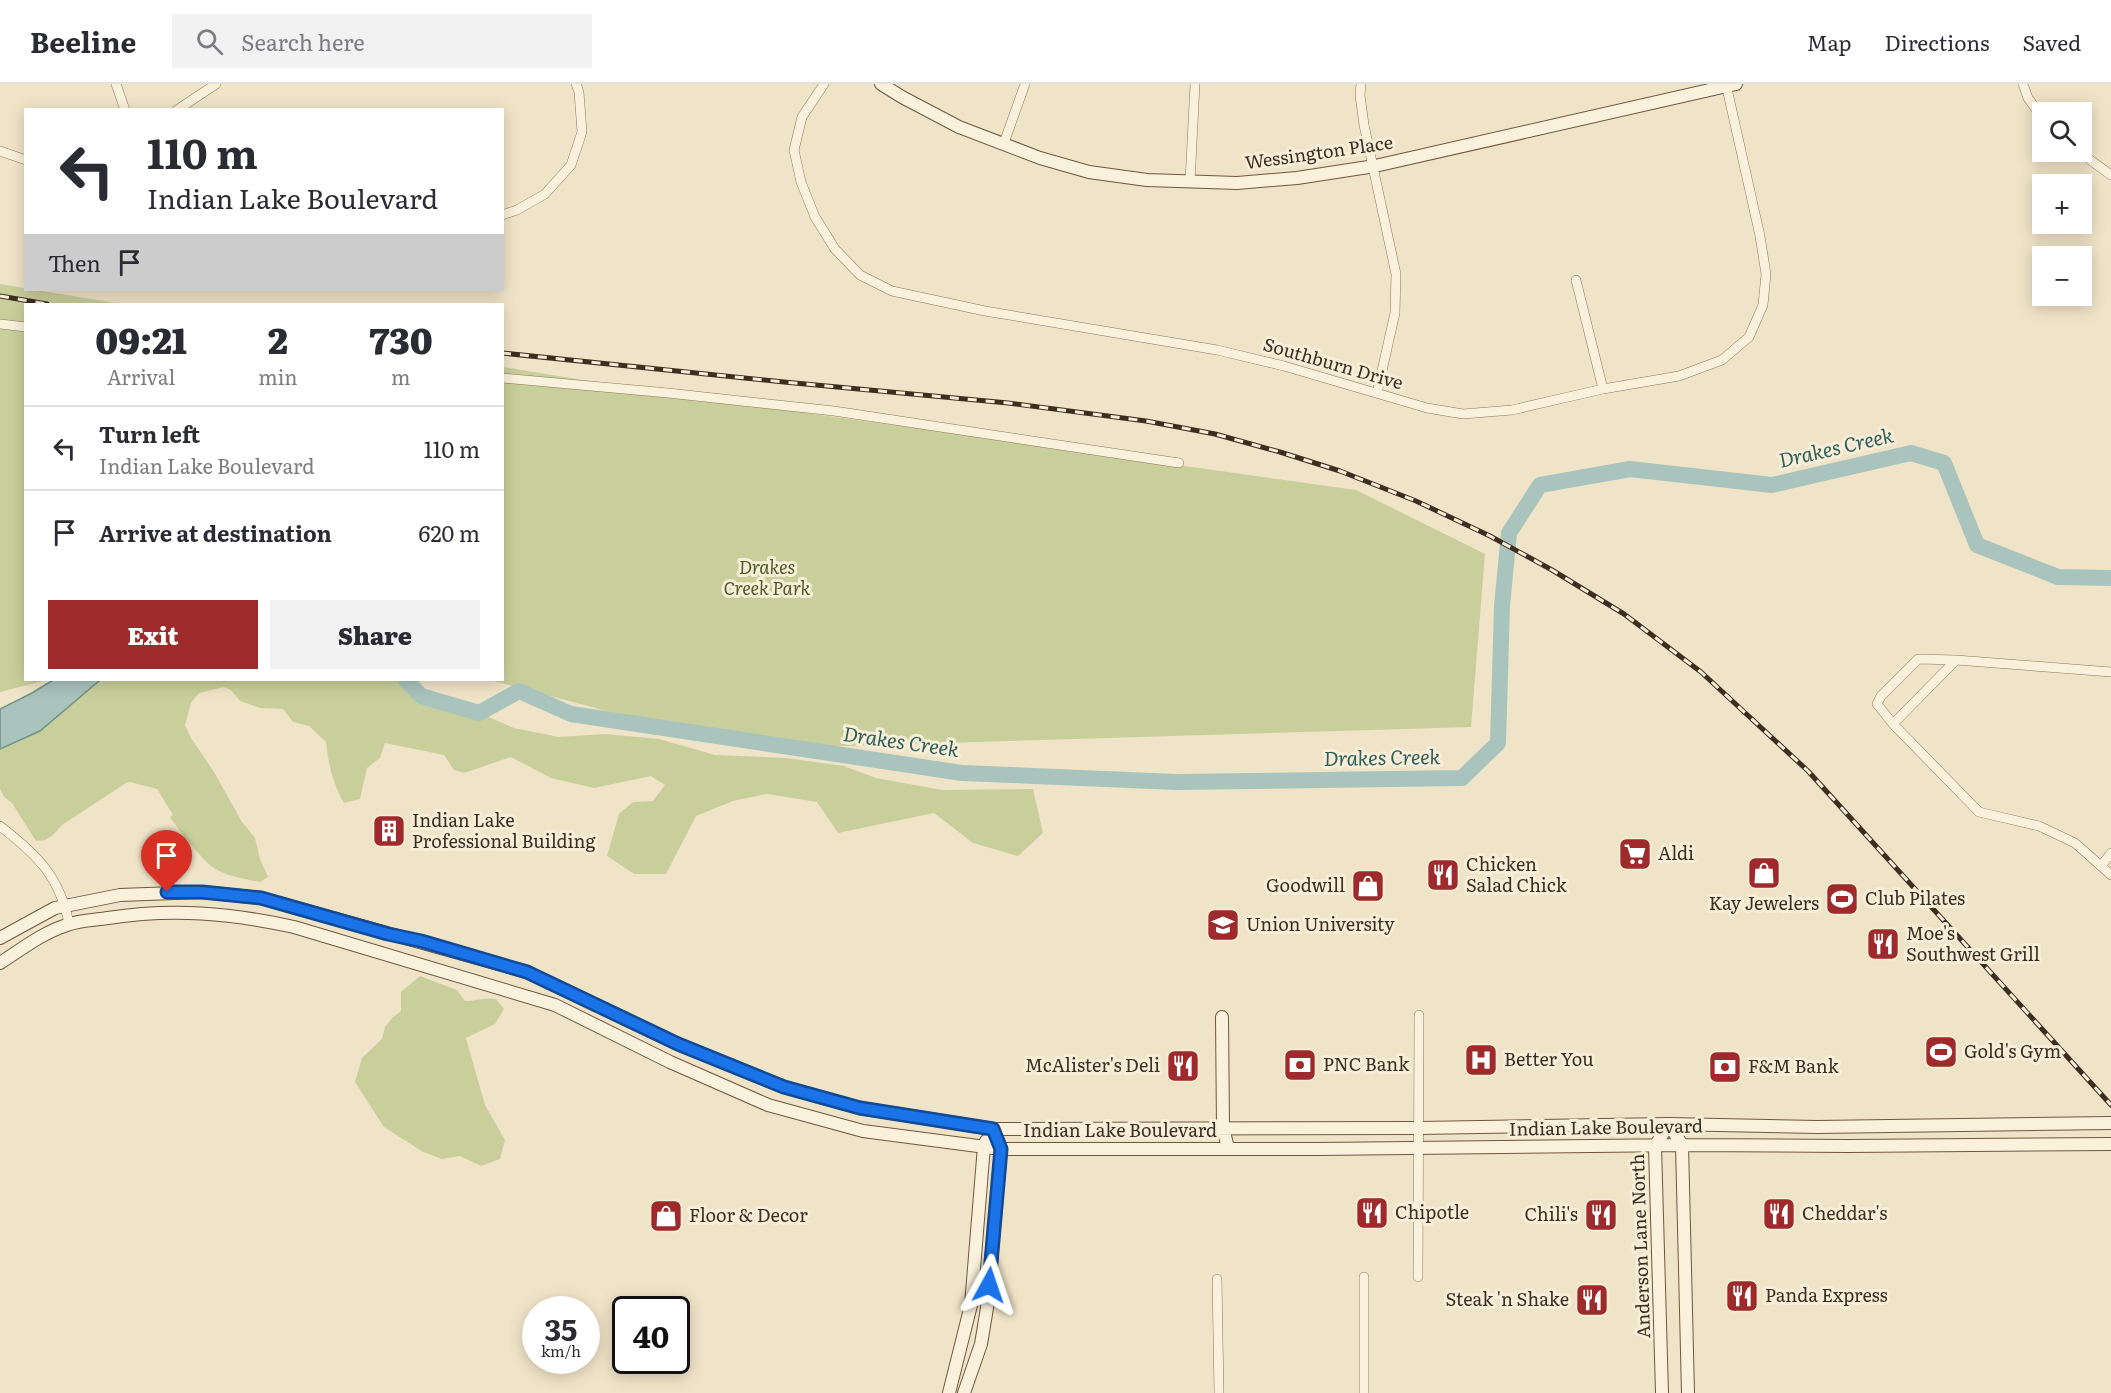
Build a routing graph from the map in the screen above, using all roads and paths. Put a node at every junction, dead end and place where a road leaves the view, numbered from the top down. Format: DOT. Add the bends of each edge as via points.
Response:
graph roads {
  1 [pos="116,84"];
  2 [pos="216,84"];
  3 [pos="576,84"];
  4 [pos="824,84"];
  5 [pos="881,84"];
  6 [pos="1025,84"];
  7 [pos="1195,84"];
  8 [pos="1361,84"];
  9 [pos="2022,84"];
  10 [pos="1729,85"];
  11 [pos="2032,104"];
  12 [pos="124,108"];
  13 [pos="180,108"];
  14 [pos="1004,143"];
  15 [pos="0,152"];
  16 [pos="24,159"];
  17 [pos="2092,161"];
  18 [pos="1374,166"];
  19 [pos="2111,175"];
  20 [pos="1190,182"];
  21 [pos="504,214"];
  22 [pos="1576,280"];
  23 [pos="0,324"];
  24 [pos="24,327"];
  25 [pos="504,378"];
  26 [pos="1603,389"];
  27 [pos="1377,393"];
  28 [pos="1179,463"];
  29 [pos="1956,660"];
  30 [pos="2111,672"];
  31 [pos="1893,724"];
  32 [pos="0,826"];
  33 [pos="2111,853"];
  34 [pos="2102,866"];
  35 [pos="2111,875"];
  36 [pos="65,905"];
  37 [pos="69,924"];
  38 [pos="388,934"];
  39 [pos="0,938"];
  40 [pos="383,953"];
  41 [pos="0,963"];
  42 [pos="1419,1015"];
  43 [pos="1222,1017"];
  44 [pos="2111,1123"];
  45 [pos="1669,1124"];
  46 [pos="1223,1128"];
  47 [pos="1420,1128"];
  48 [pos="993,1129"];
  49 [pos="2111,1144"];
  50 [pos="1682,1145"];
  51 [pos="984,1146"];
  52 [pos="1655,1146"];
  53 [pos="1228,1148"];
  54 [pos="1420,1148"];
  55 [pos="1001,1149"];
  56 [pos="1364,1277"];
  57 [pos="1418,1277"];
  58 [pos="1217,1278"];
  59 [pos="971,1305"];
  60 [pos="987,1308"];
  61 [pos="950,1393"];
  62 [pos="963,1393"];
  63 [pos="1219,1393"];
  64 [pos="1364,1393"];
  65 [pos="1662,1393"];
  66 [pos="1688,1393"];
  1 -- 12 [label="street"];
  2 -- 13 [label="street"];
  3 -- 21 [label="street" via="582,132 571,165 546,194"];
  4 -- 27 [label="street, Southburn Drive" via="802,117 794,150 815,217 835,249 861,275 892,291 996,313 1217,350"];
  5 -- 14 [label="main road, Wessington Place" via="959,127"];
  6 -- 14 [label="street"];
  7 -- 20 [label="street"];
  8 -- 18 [label="street" via="1359,94"];
  9 -- 11 [label="street"];
  10 -- 18 [label="main road, Wessington Place"];
  10 -- 26 [label="street, Southburn Drive" via="1766,274 1763,305 1749,337 1722,360 1679,376"];
  14 -- 20 [label="main road, Wessington Place" via="1089,172"];
  15 -- 16 [label="street"];
  17 -- 19 [label="street"];
  18 -- 20 [label="main road, Wessington Place" via="1238,183"];
  18 -- 27 [label="street" via="1396,274 1395,314"];
  22 -- 26 [label="street"];
  23 -- 24 [label="street"];
  25 -- 28 [label="street" via="834,411"];
  26 -- 27 [label="street, Southburn Drive" via="1512,410 1463,414"];
  29 -- 30 [label="street"];
  29 -- 31 [label="street"];
  29 -- 31 [label="street" via="1918,659 1881,696 1877,704"];
  31 -- 34 [label="street" via="1979,812 2038,826 2075,843"];
  32 -- 36 [label="street" via="39,859"];
  33 -- 34 [label="street"];
  34 -- 35 [label="street"];
  36 -- 37 [label="street"];
  36 -- 38 [label="main road, Indian Lake Boulevard" via="120,895 202,892 261,898"];
  36 -- 39 [label="main road, Indian Lake Boulevard"];
  37 -- 40 [label="main road, Indian Lake Boulevard" via="132,914 202,912 285,925"];
  37 -- 41 [label="main road, Indian Lake Boulevard" via="41,936"];
  38 -- 40 [label="main road"];
  38 -- 48 [label="main road, Indian Lake Boulevard" via="527,972 678,1044 784,1087 860,1108"];
  40 -- 51 [label="main road, Indian Lake Boulevard" via="555,1005 768,1105 863,1131"];
  42 -- 47 [label="street"];
  43 -- 46 [label="main road"];
  44 -- 45 [label="main road, Indian Lake Boulevard" via="1817,1127"];
  45 -- 47 [label="main road, Indian Lake Boulevard"];
  45 -- 50 [label="main road"];
  45 -- 52 [label="main road, Anderson Lane North"];
  46 -- 47 [label="main road, Indian Lake Boulevard"];
  46 -- 48 [label="main road, Indian Lake Boulevard"];
  46 -- 53 [label="main road"];
  47 -- 54 [label="street"];
  48 -- 51 [label="main road"];
  48 -- 55 [label="main road"];
  49 -- 50 [label="main road, Indian Lake Boulevard"];
  50 -- 52 [label="main road, Indian Lake Boulevard"];
  50 -- 66 [label="main road"];
  51 -- 55 [label="main road, Indian Lake Boulevard"];
  51 -- 59 [label="main road"];
  52 -- 54 [label="main road, Indian Lake Boulevard"];
  52 -- 65 [label="main road, Anderson Lane North"];
  53 -- 54 [label="main road, Indian Lake Boulevard"];
  53 -- 55 [label="main road, Indian Lake Boulevard"];
  54 -- 57 [label="street"];
  55 -- 60 [label="main road"];
  56 -- 64 [label="street"];
  58 -- 63 [label="street"];
  59 -- 60 [label="main road"];
  59 -- 61 [label="main road"];
  60 -- 62 [label="main road" via="981,1344"];
}
